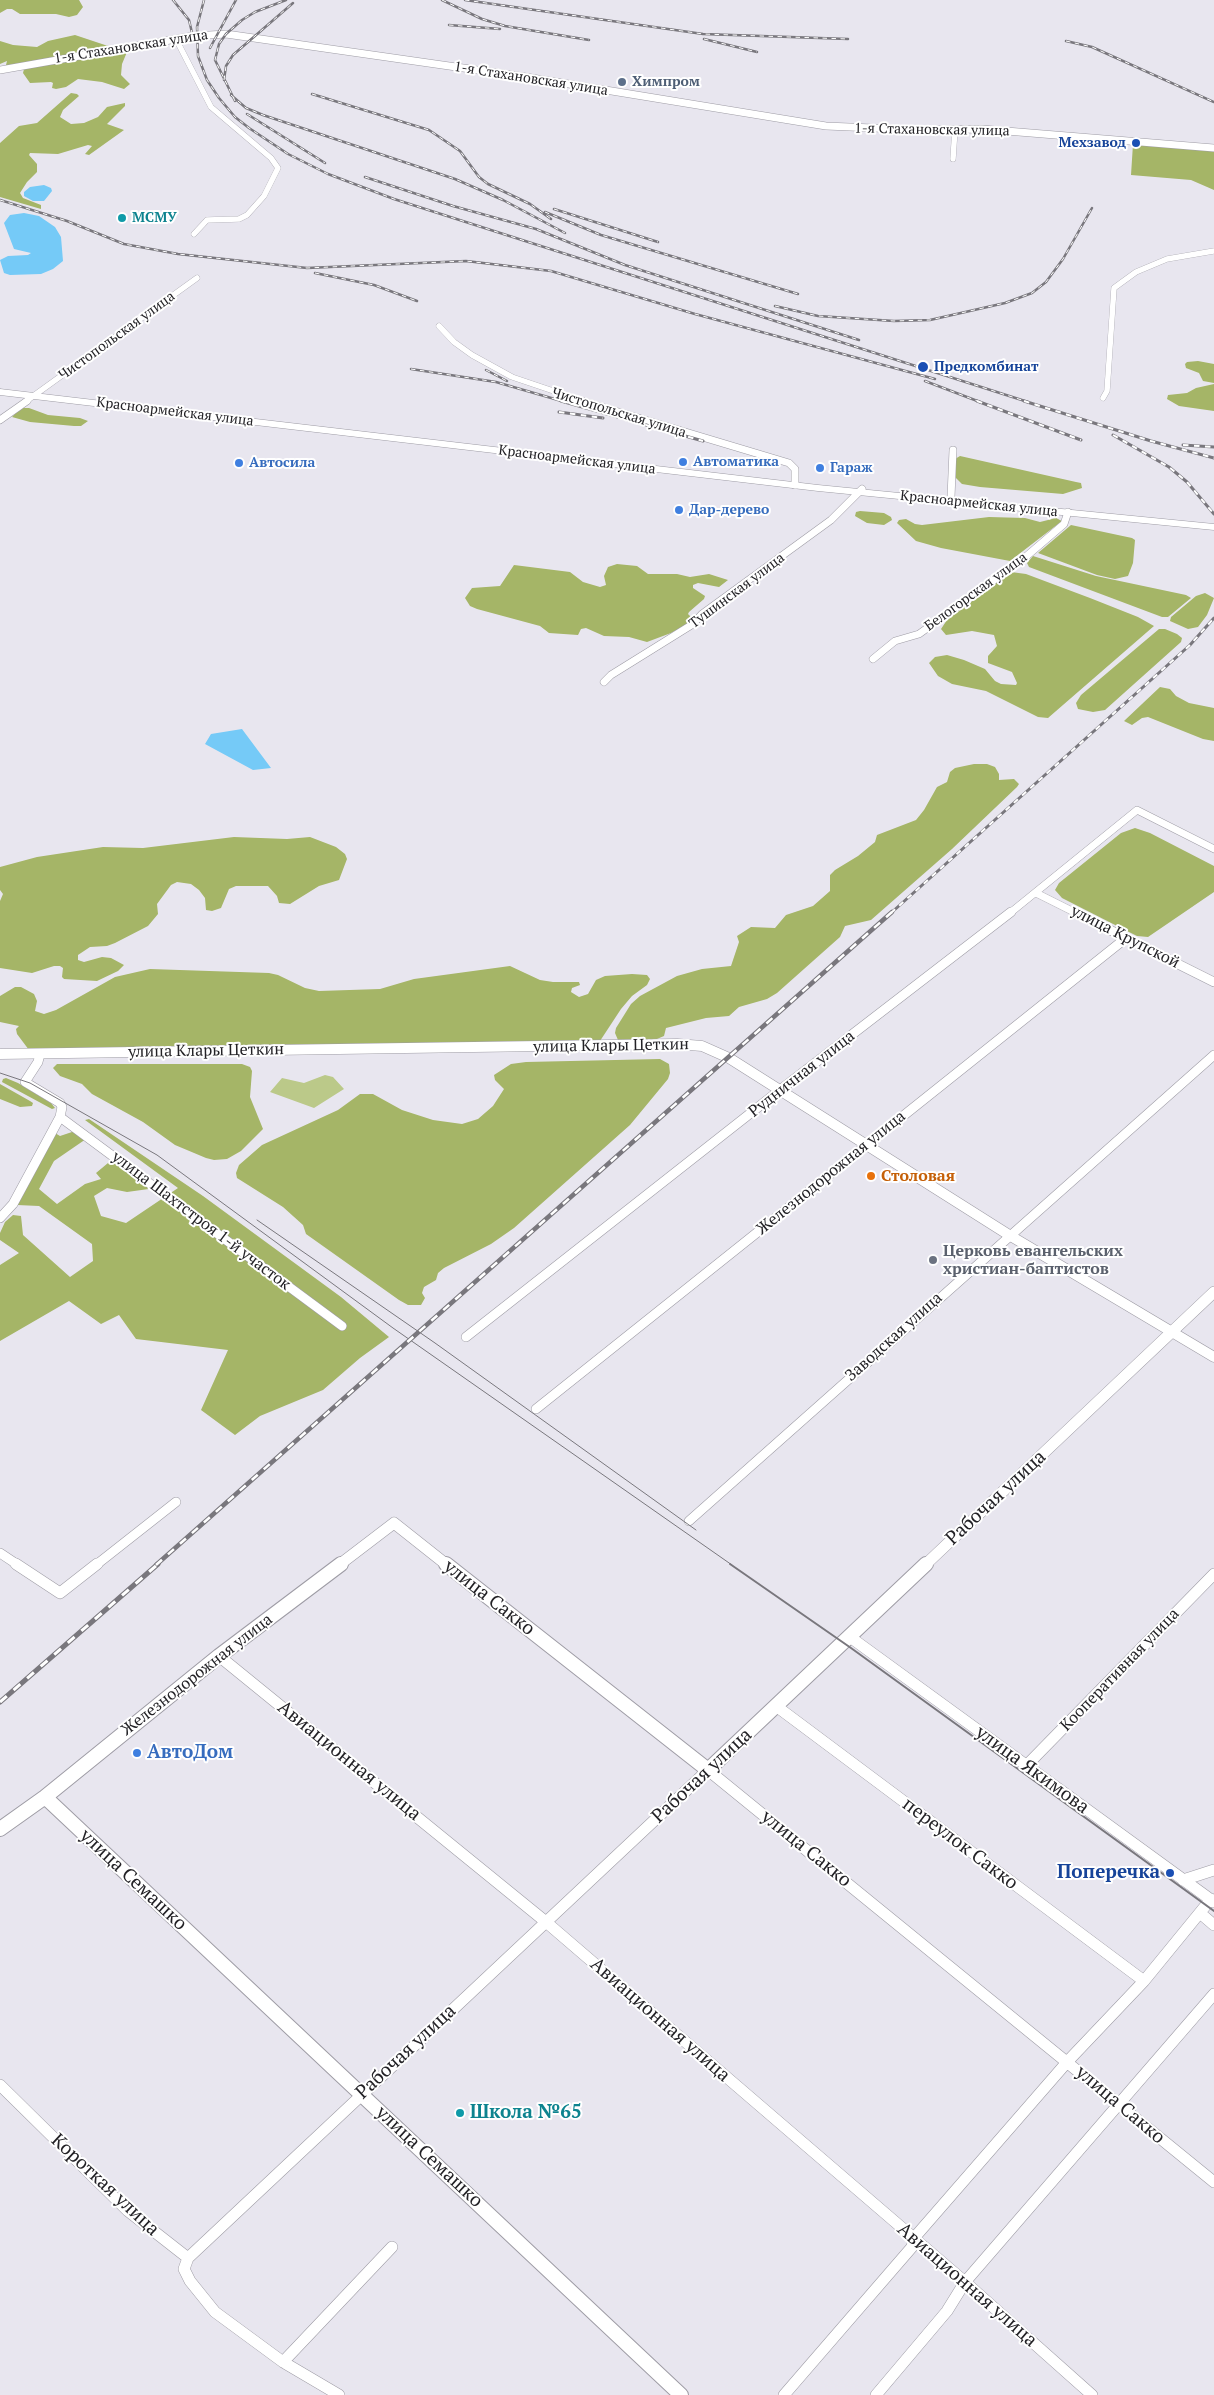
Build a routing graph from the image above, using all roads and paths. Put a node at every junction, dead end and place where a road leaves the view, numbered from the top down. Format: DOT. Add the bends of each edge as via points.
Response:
graph roads {
  1 [pos="176,39"];
  2 [pos="0,70"];
  3 [pos="955,129"];
  4 [pos="1214,148"];
  5 [pos="953,160"];
  6 [pos="194,234"];
  7 [pos="1214,251"];
  8 [pos="197,278"];
  9 [pos="438,326"];
  10 [pos="0,390"];
  11 [pos="35,394"];
  12 [pos="1103,398"];
  13 [pos="0,420"];
  14 [pos="953,450"];
  15 [pos="795,484"];
  16 [pos="861,491"];
  17 [pos="951,497"];
  18 [pos="1068,512"];
  19 [pos="1214,523"];
  20 [pos="1214,527"];
  21 [pos="873,659"];
  22 [pos="604,682"];
  23 [pos="1214,849"];
  24 [pos="1036,893"];
  25 [pos="1126,938"];
  26 [pos="1214,982"];
  27 [pos="0,1054"];
  28 [pos="40,1054"];
  29 [pos="1214,1055"];
  30 [pos="780,1090"];
  31 [pos="60,1117"];
  32 [pos="866,1144"];
  33 [pos="1,1216"];
  34 [pos="1009,1235"];
  35 [pos="1214,1292"];
  36 [pos="342,1326"];
  37 [pos="1171,1332"];
  38 [pos="466,1337"];
  39 [pos="1214,1357"];
  40 [pos="536,1409"];
  41 [pos="176,1502"];
  42 [pos="689,1521"];
  43 [pos="394,1523"];
  44 [pos="0,1553"];
  45 [pos="1214,1574"];
  46 [pos="850,1637"];
  47 [pos="219,1656"];
  48 [pos="776,1706"];
  49 [pos="1026,1766"];
  50 [pos="708,1770"];
  51 [pos="45,1797"];
  52 [pos="0,1829"];
  53 [pos="1214,1870"];
  54 [pos="1183,1880"];
  55 [pos="1212,1901"];
  56 [pos="1200,1913"];
  57 [pos="546,1922"];
  58 [pos="1214,1925"];
  59 [pos="1144,1981"];
  60 [pos="1214,1994"];
  61 [pos="1068,2061"];
  62 [pos="0,2085"];
  63 [pos="362,2094"];
  64 [pos="1119,2104"];
  65 [pos="1214,2182"];
  66 [pos="914,2238"];
  67 [pos="392,2247"];
  68 [pos="188,2258"];
  69 [pos="965,2282"];
  70 [pos="283,2362"];
  71 [pos="339,2395"];
  72 [pos="680,2395"];
  73 [pos="784,2395"];
  74 [pos="876,2395"];
  75 [pos="1092,2395"];
  1 -- 2 [label="main road, 1-я Стахановская улица"];
  1 -- 3 [label="main road, 1-я Стахановская улица" via="216,33 246,36 826,126"];
  1 -- 6 [label="street" via="211,107 271,158 278,168 264,196 247,215 239,219 207,220"];
  3 -- 4 [label="main road, 1-я Стахановская улица"];
  3 -- 5 [label="street"];
  7 -- 12 [label="street" via="1166,260 1136,272 1114,288 1107,391"];
  8 -- 11 [label="street, Чистопольская улица"];
  9 -- 15 [label="street, Чистопольская улица" via="472,355 512,377 565,397 789,463 795,469"];
  10 -- 11 [label="main road, Красноармейская улица"];
  11 -- 13 [label="street, Чистопольская улица"];
  11 -- 15 [label="main road, Красноармейская улица"];
  14 -- 17 [label="street"];
  15 -- 16 [label="main road, Красноармейская улица"];
  16 -- 17 [label="main road, Красноармейская улица"];
  16 -- 18 [label="main road, Красноармейская улица"];
  16 -- 22 [label="street, Тушинская улица" via="831,520 702,614 693,624"];
  17 -- 19 [label="main road, Красноармейская улица"];
  18 -- 20 [label="main road, Красноармейская улица"];
  18 -- 21 [label="street, Белогорская улица" via="1064,524 1022,560 919,634 895,641"];
  23 -- 24 [label="street, Рудничная улица" via="1137,810"];
  24 -- 25 [label="street, улица Крупской"];
  24 -- 30 [label="street, Рудничная улица"];
  25 -- 26 [label="street, улица Крупской"];
  25 -- 32 [label="street, Железнодорожная улица"];
  27 -- 28 [label="street, улица Клары Цеткин"];
  28 -- 30 [label="street, улица Клары Цеткин" via="687,1044 715,1050"];
  28 -- 31 [label="street" via="24,1082 60,1103"];
  29 -- 34 [label="street, Заводская улица"];
  30 -- 32 [label="street, улица Клары Цеткин"];
  30 -- 38 [label="street, Рудничная улица"];
  31 -- 33 [label="street" via="13,1204"];
  31 -- 36 [label="street, улица Шахтстроя 1-й участок"];
  32 -- 34 [label="street, улица Клары Цеткин"];
  32 -- 40 [label="street, Железнодорожная улица"];
  34 -- 37 [label="street, улица Клары Цеткин"];
  34 -- 42 [label="street, Заводская улица"];
  35 -- 37 [label="main road, Рабочая улица"];
  37 -- 39 [label="street, улица Клары Цеткин"];
  37 -- 46 [label="main road, Рабочая улица"];
  41 -- 44 [label="street" via="60,1593"];
  43 -- 47 [label="main road, Железнодорожная улица"];
  43 -- 50 [label="main road, улица Сакко"];
  45 -- 49 [label="street, Кооперативная улица"];
  46 -- 48 [label="main road, Рабочая улица"];
  46 -- 49 [label="street, улица Якимова"];
  47 -- 51 [label="main road, Железнодорожная улица"];
  47 -- 57 [label="street, Авиационная улица"];
  48 -- 50 [label="main road, Рабочая улица"];
  48 -- 59 [label="street, переулок Сакко"];
  49 -- 54 [label="street, улица Якимова"];
  50 -- 57 [label="street, Рабочая улица"];
  50 -- 61 [label="street, улица Сакко"];
  51 -- 52 [label="main road, Железнодорожная улица"];
  51 -- 63 [label="main road, улица Семашко"];
  53 -- 54 [label="street"];
  54 -- 55 [label="street, улица Якимова"];
  55 -- 56 [label="street"];
  56 -- 58 [label="street"];
  56 -- 59 [label="street"];
  57 -- 63 [label="street, Рабочая улица"];
  57 -- 66 [label="street, Авиационная улица"];
  59 -- 61 [label="street"];
  60 -- 64 [label="street"];
  61 -- 64 [label="street, улица Сакко"];
  61 -- 66 [label="street"];
  62 -- 68 [label="street, Короткая улица" via="128,2211"];
  63 -- 68 [label="street, Рабочая улица"];
  63 -- 72 [label="main road, улица Семашко"];
  64 -- 65 [label="street, улица Сакко"];
  64 -- 69 [label="street"];
  66 -- 69 [label="street, Авиационная улица"];
  66 -- 73 [label="street" via="912,2247"];
  67 -- 70 [label="street"];
  68 -- 70 [label="street" via="184,2269 190,2282 215,2312"];
  69 -- 74 [label="street" via="947,2312"];
  69 -- 75 [label="street, Авиационная улица"];
  70 -- 71 [label="street"];
}
